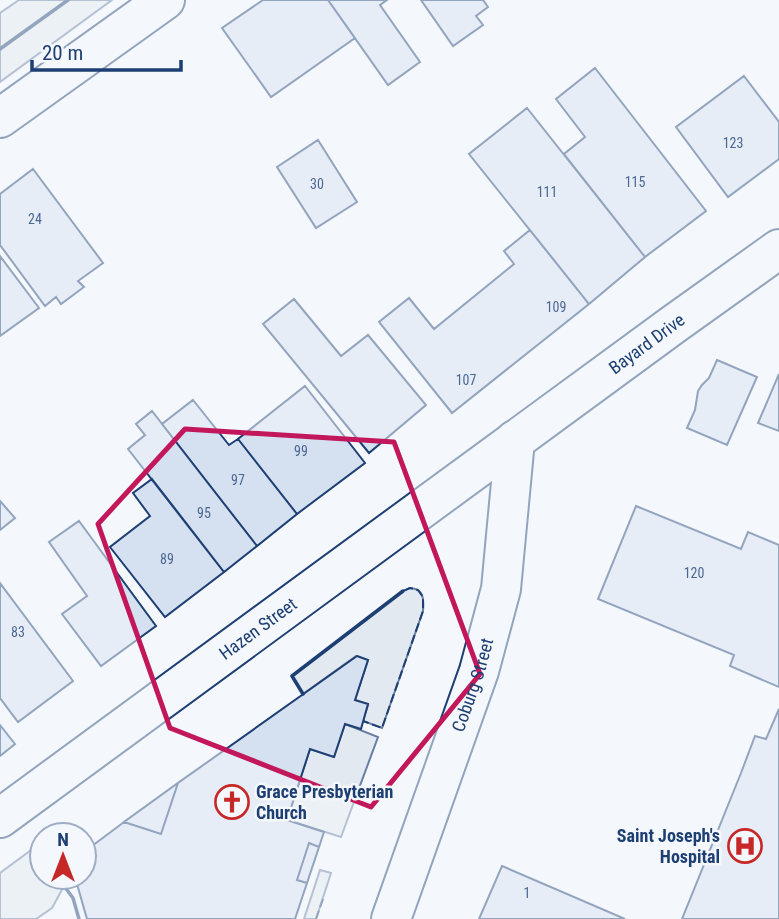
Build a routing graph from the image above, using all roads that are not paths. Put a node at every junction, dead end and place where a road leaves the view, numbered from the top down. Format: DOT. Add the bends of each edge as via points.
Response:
graph roads {
  1 [pos="165,0"];
  2 [pos="0,118"];
  3 [pos="779,249"];
  4 [pos="516,440"];
  5 [pos="0,818"];
  6 [pos="391,919"];
  1 -- 2 [label="street"];
  3 -- 4 [label="street, Bayard Drive"];
  4 -- 5 [label="street, Hazen Street"];
  4 -- 6 [label="street, Coburg Street" via="501,589 478,671"];
}
